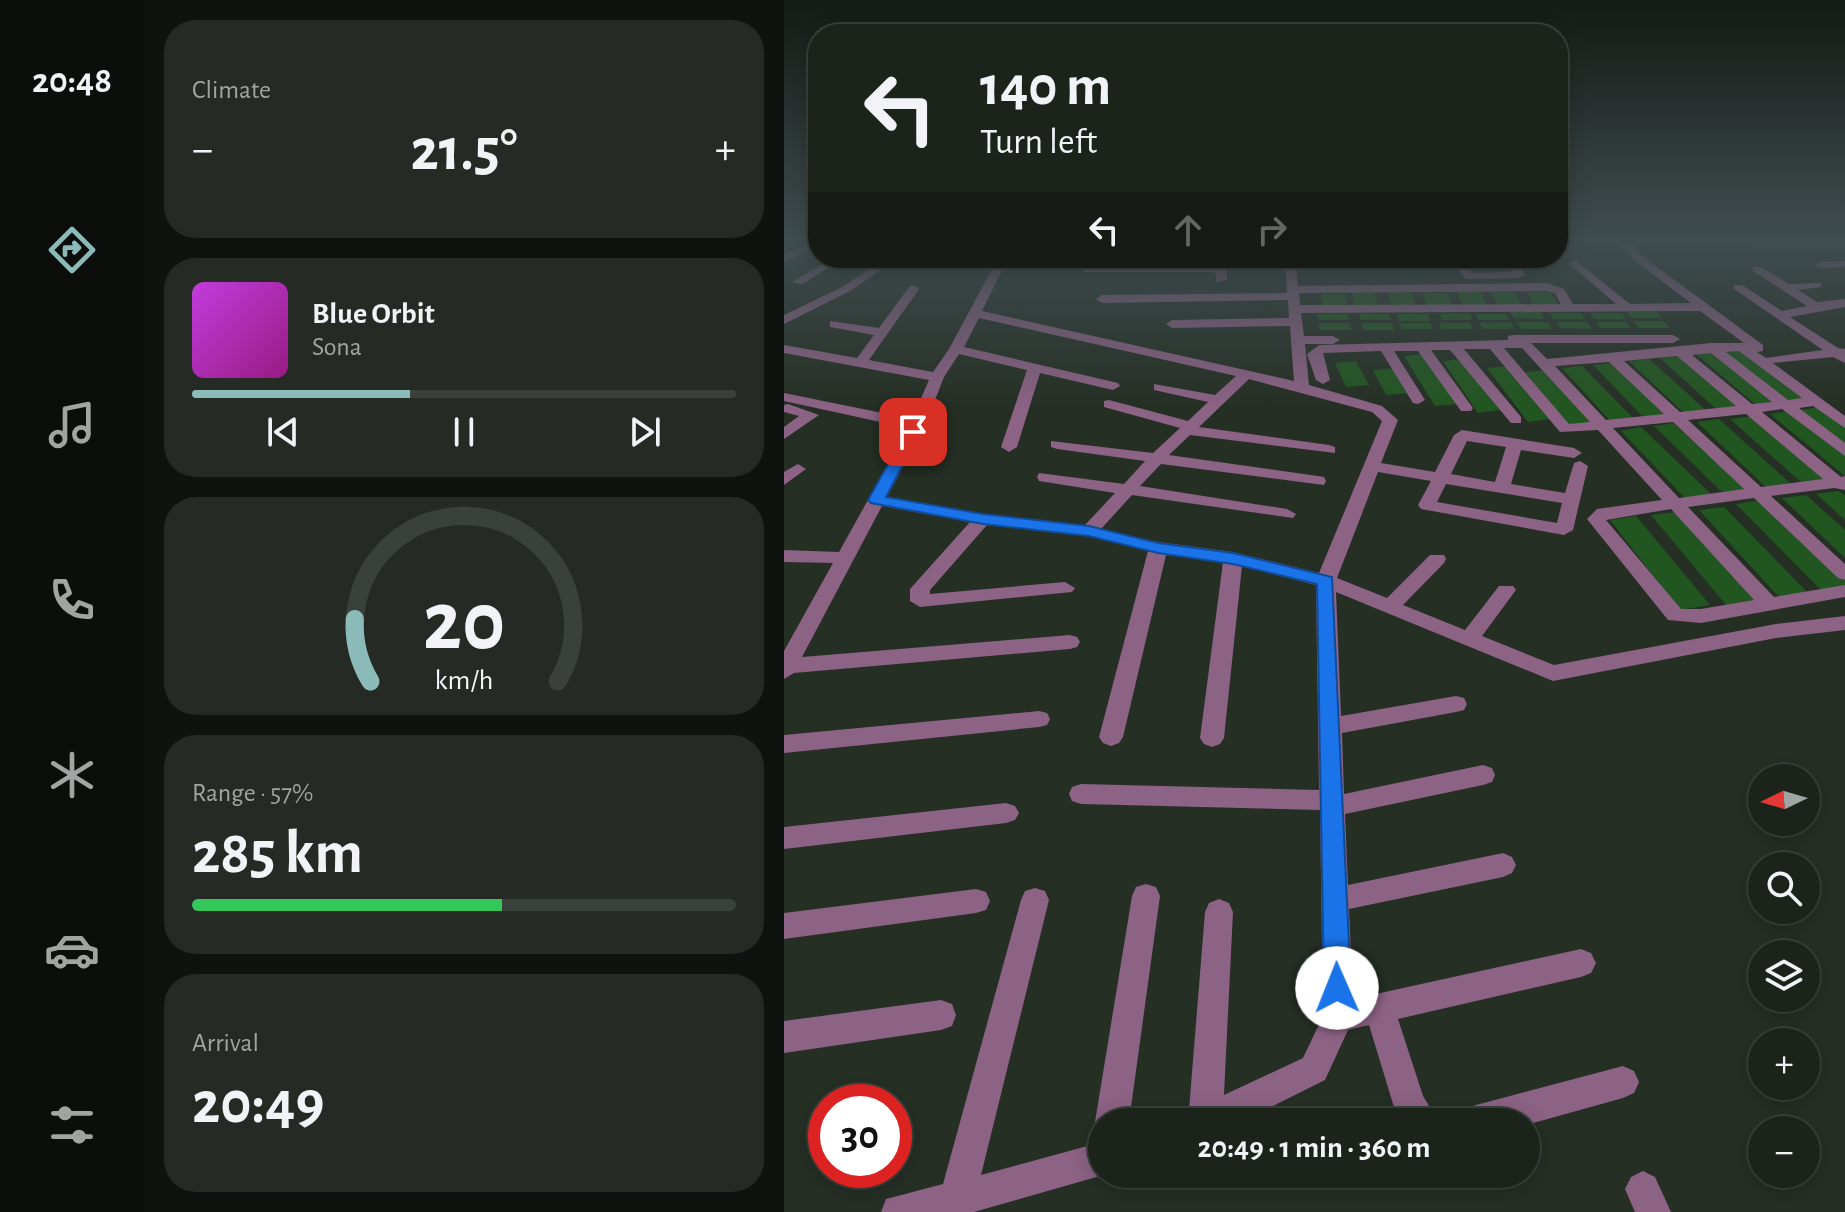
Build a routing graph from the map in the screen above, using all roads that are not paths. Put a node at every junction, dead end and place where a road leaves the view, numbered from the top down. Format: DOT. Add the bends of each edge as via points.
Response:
graph roads {
  1 [pos="833,296"];
  2 [pos="908,296"];
  3 [pos="984,296"];
  4 [pos="1293,296"];
  5 [pos="1420,296"];
  6 [pos="1563,296"];
  7 [pos="1613,296"];
  8 [pos="1686,296"];
  9 [pos="1751,296"];
  10 [pos="1799,296"];
  11 [pos="1102,299"];
  12 [pos="1845,303"];
  13 [pos="1294,304"];
  14 [pos="1816,306"];
  15 [pos="1569,307"];
  16 [pos="1627,307"];
  17 [pos="1701,307"];
  18 [pos="975,313"];
  19 [pos="1779,315"];
  20 [pos="784,320"];
  21 [pos="834,324"];
  22 [pos="1172,324"];
  23 [pos="882,332"];
  24 [pos="1746,339"];
  25 [pos="1297,340"];
  26 [pos="1494,345"];
  27 [pos="1454,346"];
  28 [pos="1422,347"];
  29 [pos="1711,347"];
  30 [pos="1385,348"];
  31 [pos="784,349"];
  32 [pos="956,349"];
  33 [pos="1678,350"];
  34 [pos="1842,354"];
  35 [pos="1612,357"];
  36 [pos="1772,359"];
  37 [pos="861,362"];
  38 [pos="1544,363"];
  39 [pos="1035,368"];
  40 [pos="1245,375"];
  41 [pos="937,377"];
  42 [pos="1323,380"];
  43 [pos="1113,386"];
  44 [pos="1159,387"];
  45 [pos="1302,387"];
  46 [pos="784,397"];
  47 [pos="1218,400"];
  48 [pos="1418,400"];
  49 [pos="1821,400"];
  50 [pos="1109,404"];
  51 [pos="1786,404"];
  52 [pos="784,408"];
  53 [pos="1466,408"];
  54 [pos="1748,409"];
  55 [pos="863,413"];
  56 [pos="1845,414"];
  57 [pos="1674,417"];
  58 [pos="1516,420"];
  59 [pos="1845,423"];
  60 [pos="917,425"];
  61 [pos="1600,425"];
  62 [pos="1189,428"];
  63 [pos="784,435"];
  64 [pos="1057,444"];
  65 [pos="1515,444"];
  66 [pos="1009,447"];
  67 [pos="1329,450"];
  68 [pos="1845,451"];
  69 [pos="1157,458"];
  70 [pos="1372,466"];
  71 [pos="1045,477"];
  72 [pos="1439,477"];
  73 [pos="1318,481"];
  74 [pos="1842,484"];
  75 [pos="1501,488"];
  76 [pos="1128,490"];
  77 [pos="1756,493"];
  78 [pos="876,500"];
  79 [pos="1573,500"];
  80 [pos="1674,504"];
  81 [pos="1287,514"];
  82 [pos="983,519"];
  83 [pos="1089,531"];
  84 [pos="1158,548"];
  85 [pos="784,556"];
  86 [pos="846,558"];
  87 [pos="1233,558"];
  88 [pos="1437,559"];
  89 [pos="1845,574"];
  90 [pos="1326,581"];
  91 [pos="1065,588"];
  92 [pos="1506,590"];
  93 [pos="1845,591"];
  94 [pos="1768,603"];
  95 [pos="1390,607"];
  96 [pos="1845,623"];
  97 [pos="1469,639"];
  98 [pos="1070,642"];
  99 [pos="787,658"];
  100 [pos="1456,704"];
  101 [pos="1039,719"];
  102 [pos="1329,727"];
  103 [pos="1111,737"];
  104 [pos="1212,738"];
  105 [pos="784,744"];
  106 [pos="1483,775"];
  107 [pos="1081,794"];
  108 [pos="1331,804"];
  109 [pos="1006,813"];
  110 [pos="784,838"];
  111 [pos="1503,865"];
  112 [pos="1146,896"];
  113 [pos="1035,900"];
  114 [pos="1335,900"];
  115 [pos="976,901"];
  116 [pos="1219,912"];
  117 [pos="784,926"];
  118 [pos="1581,963"];
  119 [pos="1379,1008"];
  120 [pos="941,1015"];
  121 [pos="1338,1017"];
  122 [pos="784,1037"];
  123 [pos="1623,1082"];
  124 [pos="1114,1108"];
  125 [pos="1206,1108"];
  126 [pos="1234,1108"];
  127 [pos="1411,1108"];
  128 [pos="1527,1108"];
  129 [pos="1088,1163"];
  130 [pos="957,1199"];
  131 [pos="899,1212"];
  1 -- 20 [label="street"];
  2 -- 23 [label="street"];
  3 -- 18 [label="street"];
  4 -- 13 [label="street"];
  5 -- 13 [label="street"];
  6 -- 15 [label="street"];
  7 -- 16 [label="street"];
  8 -- 17 [label="street"];
  9 -- 19 [label="street"];
  10 -- 14 [label="street"];
  11 -- 13 [label="street"];
  12 -- 14 [label="street"];
  13 -- 15 [label="street"];
  13 -- 22 [label="street"];
  13 -- 25 [label="street"];
  14 -- 19 [label="street"];
  15 -- 16 [label="street"];
  16 -- 17 [label="street"];
  17 -- 24 [label="street"];
  18 -- 32 [label="street"];
  18 -- 40 [label="street"];
  19 -- 34 [label="street"];
  21 -- 23 [label="street"];
  23 -- 37 [label="street"];
  24 -- 25 [label="street"];
  24 -- 36 [label="street"];
  25 -- 45 [label="street"];
  26 -- 27 [label="street"];
  26 -- 38 [label="street" via="1525,344"];
  26 -- 61 [label="street" via="1565,429"];
  27 -- 28 [label="street"];
  27 -- 58 [label="street"];
  28 -- 30 [label="street"];
  28 -- 53 [label="street"];
  29 -- 33 [label="street"];
  29 -- 49 [label="street" via="1742,347"];
  29 -- 51 [label="street"];
  30 -- 42 [label="street" via="1319,349 1314,354"];
  30 -- 48 [label="street"];
  31 -- 37 [label="street"];
  32 -- 39 [label="street"];
  32 -- 41 [label="street"];
  33 -- 35 [label="street"];
  33 -- 54 [label="street"];
  34 -- 36 [label="street"];
  35 -- 38 [label="street"];
  35 -- 57 [label="street"];
  36 -- 49 [label="street"];
  37 -- 41 [label="street"];
  38 -- 61 [label="street"];
  39 -- 43 [label="street"];
  39 -- 66 [label="street"];
  40 -- 45 [label="street"];
  40 -- 47 [label="street"];
  41 -- 60 [label="street"];
  44 -- 47 [label="street"];
  45 -- 70 [label="street" via="1377,409 1390,420"];
  46 -- 55 [label="street"];
  47 -- 62 [label="street"];
  49 -- 51 [label="street"];
  49 -- 56 [label="street"];
  49 -- 59 [label="street"];
  50 -- 62 [label="street"];
  51 -- 54 [label="street"];
  51 -- 68 [label="street"];
  52 -- 63 [label="street" via="811,415"];
  54 -- 57 [label="street"];
  54 -- 74 [label="street"];
  55 -- 60 [label="street"];
  55 -- 63 [label="street" via="850,421 827,416 800,436"];
  57 -- 61 [label="street"];
  57 -- 77 [label="street"];
  60 -- 78 [label="street"];
  61 -- 80 [label="street"];
  62 -- 67 [label="street"];
  62 -- 69 [label="street"];
  64 -- 69 [label="street"];
  65 -- 72 [label="street" via="1459,436"];
  65 -- 75 [label="street"];
  65 -- 79 [label="street" via="1577,459"];
  69 -- 73 [label="street"];
  69 -- 76 [label="street"];
  70 -- 72 [label="street"];
  70 -- 90 [label="street"];
  71 -- 76 [label="street"];
  72 -- 75 [label="street"];
  72 -- 79 [label="street" via="1429,507 1560,530"];
  74 -- 77 [label="street"];
  75 -- 79 [label="street"];
  76 -- 81 [label="street"];
  76 -- 83 [label="street"];
  77 -- 80 [label="street"];
  77 -- 89 [label="street"];
  78 -- 82 [label="street"];
  78 -- 86 [label="street"];
  80 -- 94 [label="street"];
  80 -- 94 [label="street" via="1603,513 1596,519 1675,615 1701,616"];
  82 -- 83 [label="street"];
  82 -- 91 [label="street" via="920,589 920,601"];
  83 -- 84 [label="street"];
  84 -- 87 [label="street"];
  84 -- 103 [label="street"];
  85 -- 86 [label="street"];
  86 -- 99 [label="street"];
  87 -- 90 [label="street"];
  87 -- 104 [label="street"];
  88 -- 95 [label="street"];
  90 -- 95 [label="street"];
  90 -- 102 [label="street"];
  92 -- 97 [label="street"];
  93 -- 94 [label="street"];
  95 -- 97 [label="street"];
  96 -- 97 [label="street" via="1553,673"];
  98 -- 99 [label="street"];
  100 -- 102 [label="street"];
  101 -- 105 [label="street"];
  102 -- 108 [label="street"];
  106 -- 108 [label="street"];
  107 -- 108 [label="street"];
  108 -- 114 [label="street"];
  109 -- 110 [label="street"];
  111 -- 114 [label="street"];
  112 -- 124 [label="street"];
  113 -- 130 [label="street"];
  114 -- 121 [label="street"];
  115 -- 117 [label="street"];
  116 -- 125 [label="street"];
  118 -- 119 [label="street"];
  119 -- 121 [label="street"];
  119 -- 127 [label="street"];
  120 -- 122 [label="street"];
  121 -- 126 [label="street" via="1314,1069"];
  123 -- 128 [label="street"];
  129 -- 130 [label="street"];
  130 -- 131 [label="street"];
}
